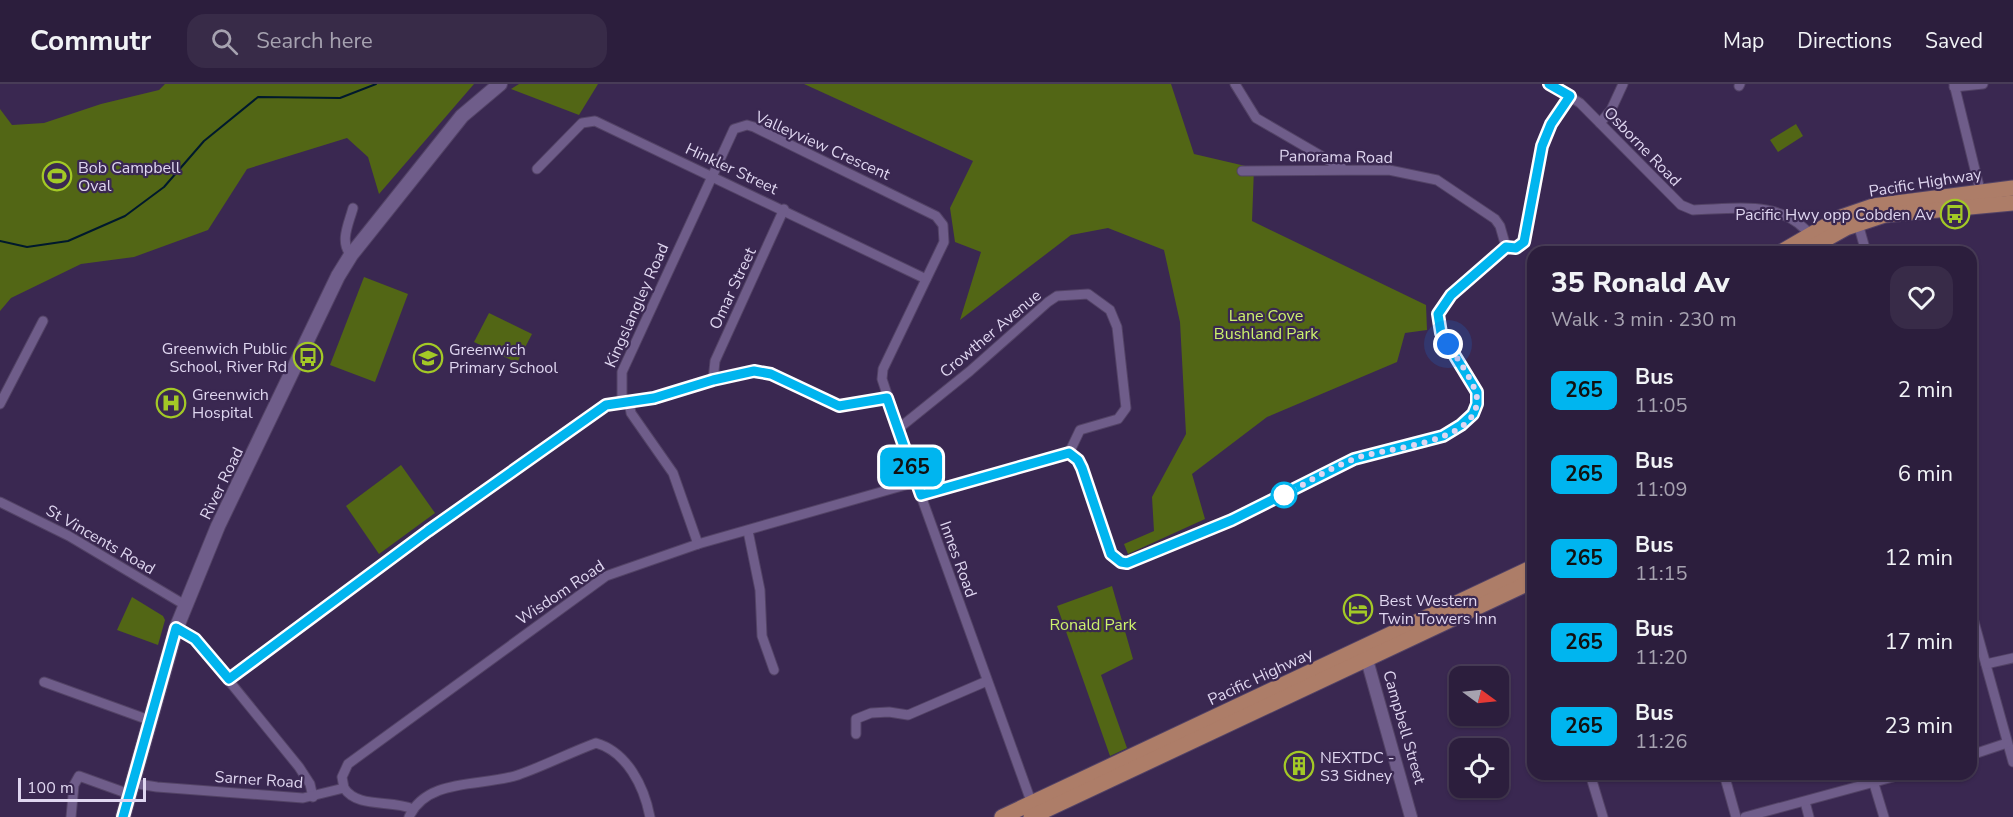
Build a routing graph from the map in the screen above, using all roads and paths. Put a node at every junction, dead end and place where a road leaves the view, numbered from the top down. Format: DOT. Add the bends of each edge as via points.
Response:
graph roads {
  1 [pos="500,84"];
  2 [pos="1235,84"];
  3 [pos="1549,84"];
  4 [pos="1623,84"];
  5 [pos="1983,84"];
  6 [pos="1954,85"];
  7 [pos="1570,96"];
  8 [pos="1600,123"];
  9 [pos="537,169"];
  10 [pos="1344,170"];
  11 [pos="1242,171"];
  12 [pos="710,175"];
  13 [pos="2013,188"];
  14 [pos="1980,190"];
  15 [pos="2013,203"];
  16 [pos="353,208"];
  17 [pos="784,209"];
  18 [pos="1857,218"];
  19 [pos="943,225"];
  20 [pos="1814,239"];
  21 [pos="1796,246"];
  22 [pos="1808,246"];
  23 [pos="1864,246"];
  24 [pos="1506,247"];
  25 [pos="351,255"];
  26 [pos="926,279"];
  27 [pos="43,321"];
  28 [pos="713,380"];
  29 [pos="887,398"];
  30 [pos="625,402"];
  31 [pos="0,404"];
  32 [pos="898,429"];
  33 [pos="1069,453"];
  34 [pos="916,482"];
  35 [pos="921,495"];
  36 [pos="0,502"];
  37 [pos="748,531"];
  38 [pos="698,544"];
  39 [pos="1527,570"];
  40 [pos="1527,584"];
  41 [pos="185,605"];
  42 [pos="176,628"];
  43 [pos="1977,632"];
  44 [pos="1365,654"];
  45 [pos="2013,658"];
  46 [pos="1986,664"];
  47 [pos="774,670"];
  48 [pos="229,679"];
  49 [pos="987,681"];
  50 [pos="44,682"];
  51 [pos="149,720"];
  52 [pos="856,734"];
  53 [pos="2007,743"];
  54 [pos="1977,752"];
  55 [pos="2013,762"];
  56 [pos="1592,780"];
  57 [pos="1726,780"];
  58 [pos="1866,780"];
  59 [pos="1873,780"];
  60 [pos="344,788"];
  61 [pos="131,789"];
  62 [pos="313,797"];
  63 [pos="1805,802"];
  64 [pos="411,813"];
  65 [pos="1034,813"];
  66 [pos="1408,816"];
  67 [pos="70,817"];
  68 [pos="123,817"];
  69 [pos="650,817"];
  70 [pos="1002,817"];
  71 [pos="1603,817"];
  72 [pos="1736,817"];
  73 [pos="1745,817"];
  74 [pos="1809,817"];
  75 [pos="1884,817"];
  1 -- 25 [label="main road, River Road" via="462,116"];
  2 -- 10 [label="street" via="1256,118"];
  3 -- 7 [label="street, Osborne Road"];
  4 -- 8 [label="street"];
  5 -- 6 [label="street"];
  6 -- 14 [label="street"];
  7 -- 8 [label="street, Osborne Road"];
  7 -- 24 [label="street" via="1542,146 1524,242 1516,248"];
  8 -- 20 [label="street, Osborne Road" via="1684,207 1772,209 1796,220"];
  9 -- 12 [label="street, Hinkler Street" via="578,127 591,120"];
  10 -- 11 [label="street, Panorama Road"];
  10 -- 24 [label="street, Panorama Road" via="1389,170 1437,180 1494,219"];
  12 -- 17 [label="street, Hinkler Street"];
  12 -- 19 [label="street, Valleyview Crescent" via="730,134 747,125 927,210"];
  12 -- 30 [label="street, Kingslangley Road" via="622,372"];
  13 -- 14 [label="main road, Pacific Highway"];
  14 -- 18 [label="main road, Pacific Highway" via="1892,201"];
  15 -- 18 [label="main road, Pacific Highway"];
  16 -- 25 [label="street" via="345,240 345,249"];
  17 -- 26 [label="street, Hinkler Street"];
  17 -- 28 [label="street, Omar Street" via="715,361"];
  18 -- 20 [label="main road, Pacific Highway"];
  18 -- 23 [label="street"];
  19 -- 26 [label="street, Innes Road" via="944,242"];
  20 -- 21 [label="main road, Pacific Highway"];
  20 -- 22 [label="main road, Pacific Highway"];
  24 -- 33 [label="street" via="1451,295 1438,314 1441,333 1478,399 1469,418 1443,436 1354,459 1232,520 1127,563 1111,554 1082,468"];
  25 -- 41 [label="main road, River Road" via="218,526"];
  26 -- 29 [label="street, Innes Road" via="883,369"];
  27 -- 31 [label="street"];
  28 -- 29 [label="street" via="762,371 839,406"];
  28 -- 30 [label="street" via="654,398"];
  29 -- 32 [label="street, Innes Road"];
  30 -- 38 [label="street" via="673,473"];
  30 -- 48 [label="street" via="601,407 582,420"];
  32 -- 33 [label="street, Crowther Avenue" via="1048,302 1057,297 1088,294 1110,310 1117,327 1126,408 1118,419 1080,430"];
  32 -- 34 [label="street, Innes Road"];
  33 -- 35 [label="street"];
  34 -- 35 [label="street, Innes Road"];
  34 -- 37 [label="street, Wisdom Road"];
  35 -- 49 [label="street, Innes Road"];
  36 -- 41 [label="street, St Vincents Road" via="69,536"];
  37 -- 38 [label="street, Wisdom Road"];
  37 -- 47 [label="street" via="760,590 762,636"];
  38 -- 60 [label="street, Wisdom Road" via="606,576 348,764 342,777"];
  39 -- 44 [label="main road, Pacific Highway"];
  40 -- 44 [label="main road, Pacific Highway"];
  41 -- 42 [label="main road, River Road"];
  42 -- 48 [label="street" via="195,639"];
  42 -- 51 [label="main road, River Road"];
  43 -- 46 [label="street"];
  44 -- 65 [label="main road, Pacific Highway"];
  44 -- 66 [label="street, Campbell Street"];
  45 -- 46 [label="street"];
  46 -- 53 [label="street"];
  48 -- 62 [label="street" via="306,775"];
  49 -- 52 [label="street" via="908,715 871,713 856,719"];
  49 -- 65 [label="street, Innes Road"];
  50 -- 51 [label="street"];
  51 -- 61 [label="main road, River Road"];
  53 -- 54 [label="street"];
  53 -- 55 [label="street"];
  56 -- 71 [label="street"];
  57 -- 72 [label="street"];
  58 -- 63 [label="street"];
  59 -- 75 [label="street"];
  60 -- 62 [label="street, Sarner Road"];
  60 -- 64 [label="street" via="357,800 399,804"];
  61 -- 62 [label="street, Sarner Road"];
  61 -- 67 [label="street, Sarner Road" via="79,776"];
  61 -- 68 [label="main road, River Road"];
  63 -- 73 [label="street"];
  63 -- 74 [label="street"];
  64 -- 69 [label="street" via="424,798 437,791 516,776 596,743 620,754 630,767"];
  65 -- 70 [label="main road, Pacific Highway"];
}
